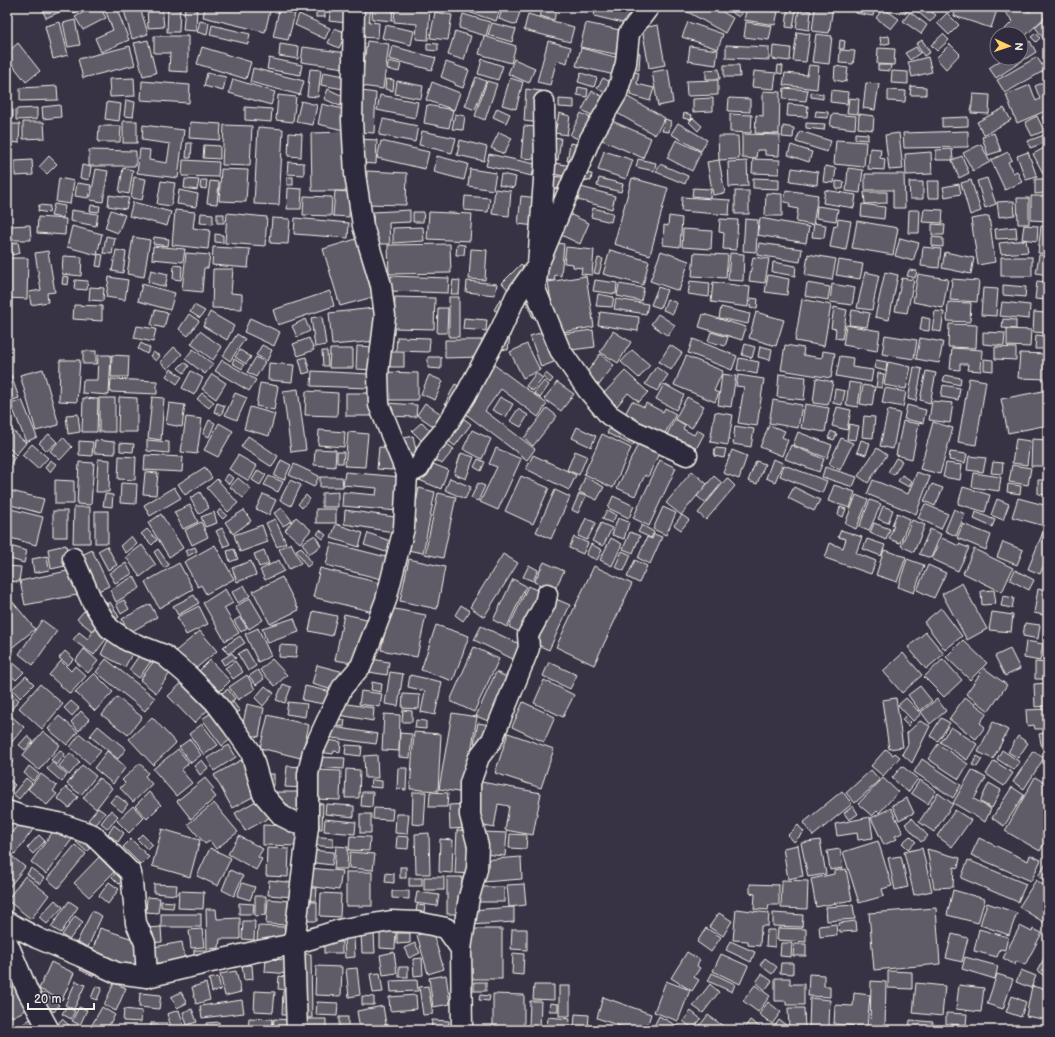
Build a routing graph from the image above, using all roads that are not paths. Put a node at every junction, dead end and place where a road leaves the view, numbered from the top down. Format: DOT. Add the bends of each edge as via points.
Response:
graph roads {
  1 [pos="354,7"];
  2 [pos="649,7"];
  3 [pos="544,102"];
  4 [pos="538,265"];
  5 [pos="687,455"];
  6 [pos="406,474"];
  7 [pos="73,558"];
  8 [pos="547,594"];
  9 [pos="7,811"];
  10 [pos="308,826"];
  11 [pos="7,922"];
  12 [pos="7,942"];
  13 [pos="294,944"];
  14 [pos="461,950"];
  15 [pos="147,976"];
  16 [pos="49,1030"];
  17 [pos="297,1030"];
  18 [pos="462,1030"];
  1 -- 6 [label="street" via="354,174 363,226 381,285 385,316 378,373 379,405"];
  2 -- 4 [label="street" via="629,33 626,63 617,93 590,139"];
  3 -- 4 [label="street" via="545,165"];
  4 -- 5 [label="street" via="535,290 560,350 587,389 609,415 632,430"];
  4 -- 6 [label="street" via="516,296 465,396 442,433 429,448 419,468"];
  6 -- 10 [label="street" via="404,528 386,600 361,666 342,688 313,751 308,774"];
  7 -- 10 [label="street" via="92,602 109,628 128,641 164,655 190,677 215,702 251,752 263,794 282,816"];
  8 -- 14 [label="street" via="545,604 528,635 529,648 510,696 492,740 479,757 470,783 470,815 478,846 477,869 469,897"];
  9 -- 15 [label="street" via="59,823 93,835 131,873 136,923 145,944"];
  10 -- 13 [label="street"];
  11 -- 15 [label="street" via="117,973"];
  12 -- 16 [label="street" via="28,992"];
  13 -- 14 [label="street" via="343,929 391,921 417,922 446,928"];
  13 -- 15 [label="street"];
  13 -- 17 [label="street"];
  14 -- 18 [label="street"];
}
